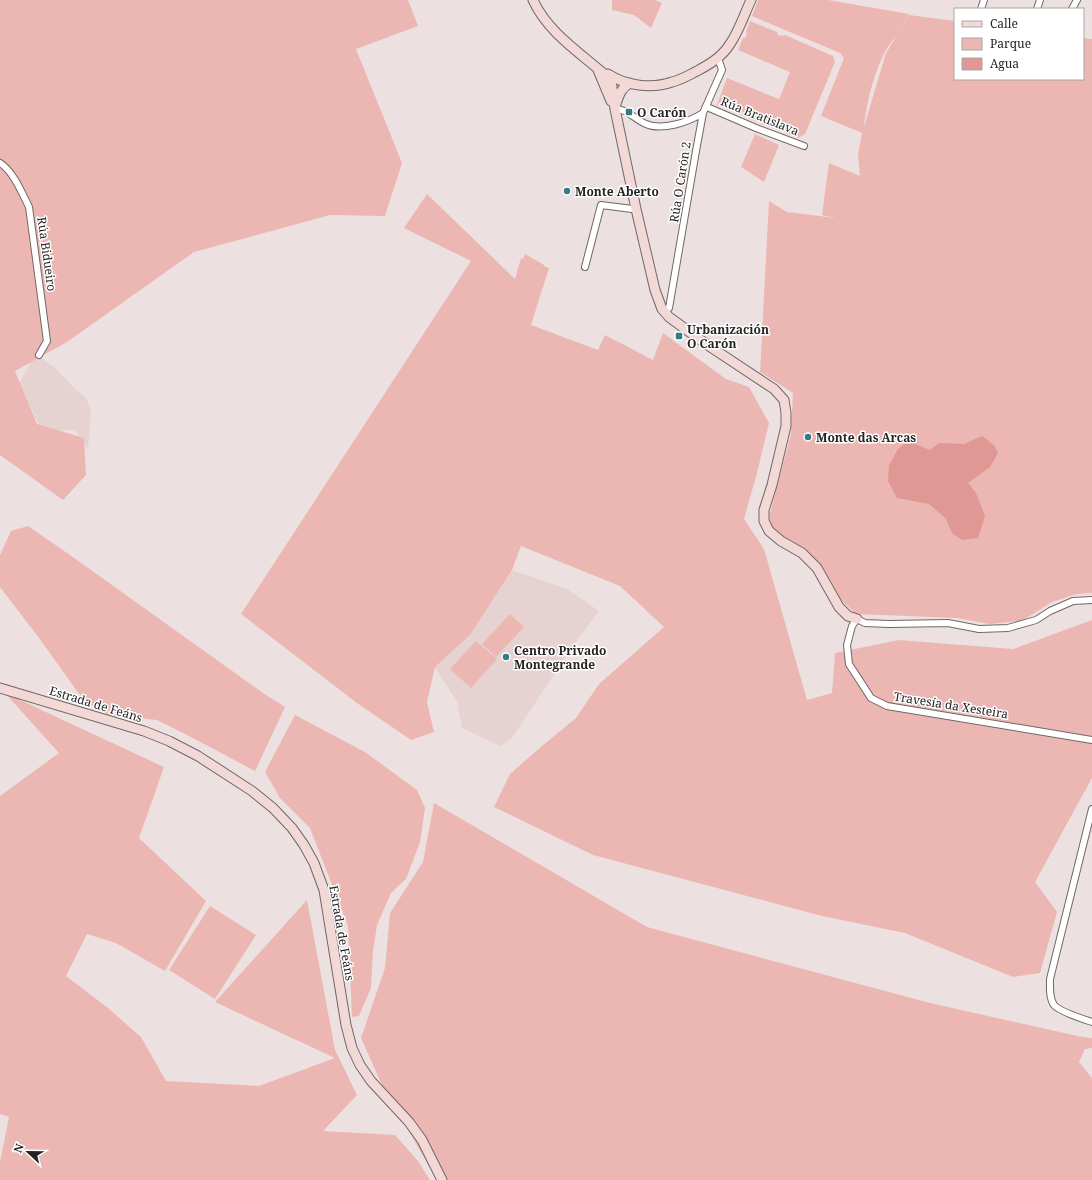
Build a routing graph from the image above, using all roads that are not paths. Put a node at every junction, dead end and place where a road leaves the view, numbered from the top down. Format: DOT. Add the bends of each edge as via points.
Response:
graph roads {
  1 [pos="533,0"];
  2 [pos="751,0"];
  3 [pos="718,58"];
  4 [pos="597,67"];
  5 [pos="613,79"];
  6 [pos="630,83"];
  7 [pos="607,91"];
  8 [pos="615,109"];
  9 [pos="705,110"];
  10 [pos="804,146"];
  11 [pos="0,163"];
  12 [pos="636,208"];
  13 [pos="586,267"];
  14 [pos="665,312"];
  15 [pos="39,355"];
  16 [pos="1092,600"];
  17 [pos="857,619"];
  18 [pos="0,688"];
  19 [pos="1092,740"];
  20 [pos="1092,809"];
  21 [pos="1092,1022"];
  22 [pos="442,1180"];
  1 -- 4 [label="street" via="538,11 556,33"];
  2 -- 3 [label="street" via="730,45"];
  3 -- 6 [label="street" via="673,82 659,85"];
  3 -- 9 [label="street, Rúa O Carón 2" via="722,70"];
  4 -- 5 [label="street"];
  4 -- 7 [label="street"];
  5 -- 6 [label="street"];
  5 -- 7 [label="street"];
  5 -- 8 [label="street"];
  6 -- 8 [label="street" via="624,86"];
  7 -- 8 [label="street"];
  8 -- 9 [label="street" via="622,109 646,124 657,126 686,122"];
  8 -- 12 [label="street"];
  9 -- 10 [label="street, Rúa Bratislava"];
  9 -- 14 [label="street, Rúa O Carón 2" via="669,308"];
  11 -- 15 [label="street, Rúa Bidueiro" via="6,167 29,207 47,341"];
  12 -- 13 [label="street" via="601,205"];
  12 -- 14 [label="street" via="655,290"];
  14 -- 17 [label="street" via="669,318 774,389 784,400 786,426 764,510 764,521 769,531 802,553 817,568 839,607 848,616"];
  16 -- 17 [label="street" via="1073,601 1036,620 1008,628 978,629 948,623 865,623"];
  17 -- 19 [label="street, Travesía da Xesteira" via="852,626 847,645 849,664 871,698 887,706"];
  18 -- 22 [label="street, Estrada de Feáns" via="144,731 169,741 198,756 252,791 292,828 304,845 324,890 352,1048 371,1081 422,1140"];
  20 -- 21 [label="street" via="1050,979 1050,993 1054,1004 1064,1012"];
}
